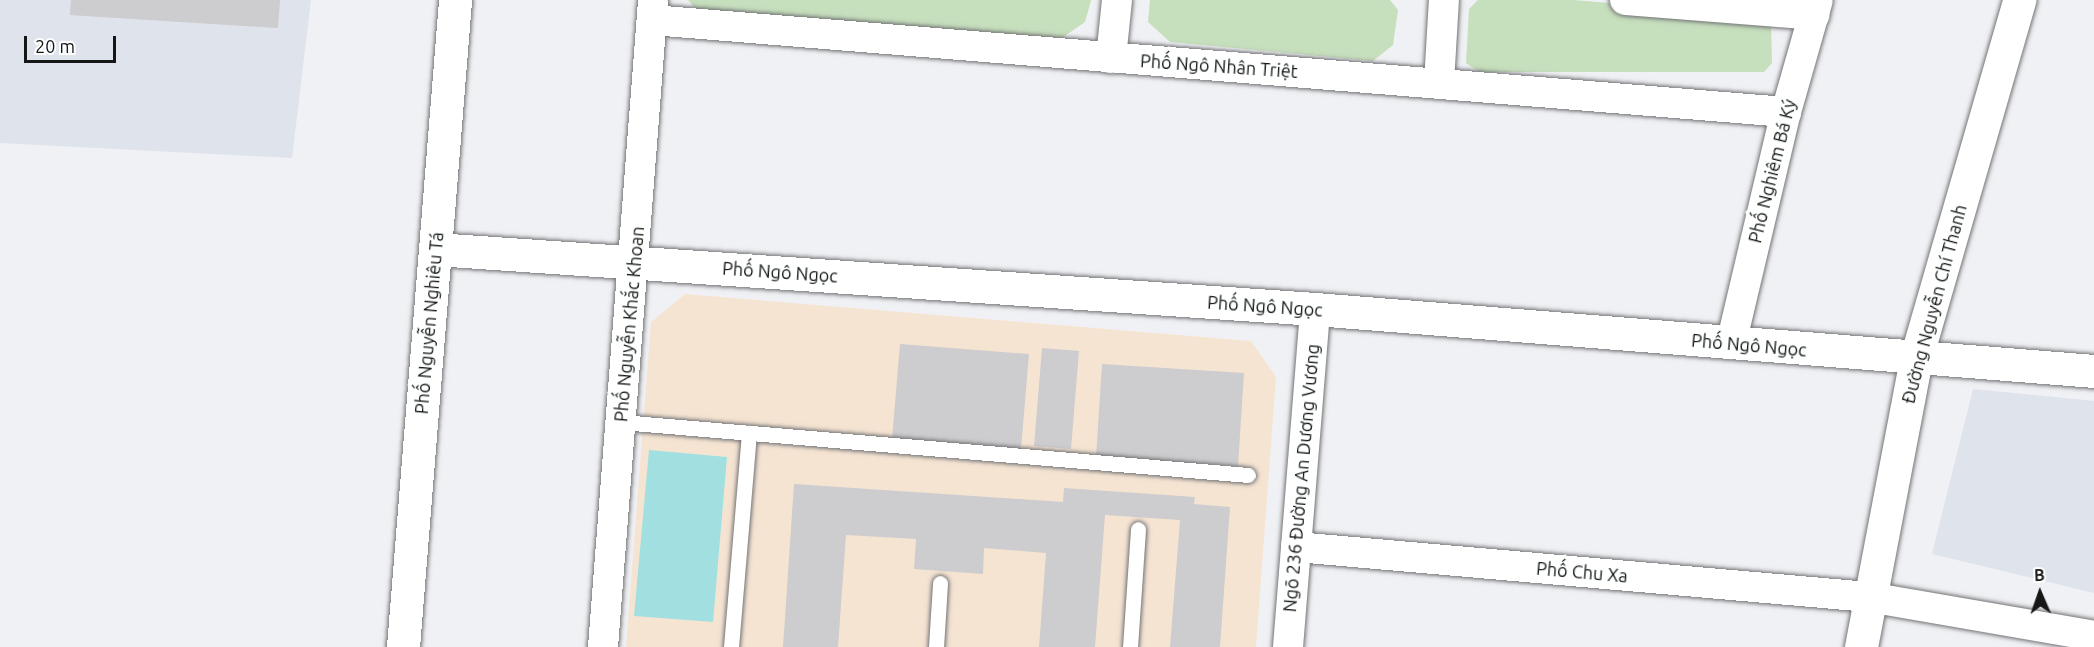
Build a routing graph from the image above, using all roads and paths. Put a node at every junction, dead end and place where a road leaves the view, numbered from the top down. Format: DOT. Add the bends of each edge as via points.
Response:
graph roads {
  1 [pos="455,0"];
  2 [pos="1117,0"];
  3 [pos="1444,0"];
  4 [pos="1625,0"];
  5 [pos="2019,0"];
  6 [pos="1816,7"];
  7 [pos="653,10"];
  8 [pos="1111,58"];
  9 [pos="1439,83"];
  10 [pos="1786,112"];
  11 [pos="435,249"];
  12 [pos="635,262"];
  13 [pos="1315,309"];
  14 [pos="1731,344"];
  15 [pos="1916,358"];
  16 [pos="2094,371"];
  17 [pos="621,422"];
  18 [pos="749,433"];
  19 [pos="1248,475"];
  20 [pos="1138,529"];
  21 [pos="1296,547"];
  22 [pos="940,583"];
  23 [pos="1869,597"];
  24 [pos="2094,636"];
  25 [pos="403,647"];
  26 [pos="603,647"];
  27 [pos="731,647"];
  28 [pos="936,647"];
  29 [pos="1130,647"];
  30 [pos="1288,647"];
  31 [pos="1861,647"];
  1 -- 11 [label="street, Phố Nguyễn Nghiêu Tá"];
  2 -- 8 [label="street"];
  3 -- 9 [label="street"];
  4 -- 6 [label="street"];
  5 -- 15 [label="street, Đường Nguyễn Chí Thanh"];
  6 -- 10 [label="street, Phố Nghiêm Bá Ký"];
  7 -- 8 [label="street, Phố Ngô Nhân Triệt"];
  7 -- 12 [label="street, Phố Nguyễn Khắc Khoan"];
  8 -- 9 [label="street, Phố Ngô Nhân Triệt"];
  9 -- 10 [label="street, Phố Ngô Nhân Triệt"];
  10 -- 14 [label="street, Phố Nghiêm Bá Ký"];
  11 -- 12 [label="street, Phố Ngô Ngọc"];
  11 -- 25 [label="street, Phố Nguyễn Nghiêu Tá"];
  12 -- 13 [label="street, Phố Ngô Ngọc"];
  12 -- 17 [label="street, Phố Nguyễn Khắc Khoan"];
  13 -- 14 [label="street, Phố Ngô Ngọc"];
  13 -- 21 [label="street, Ngõ 236 Đường An Dương Vương"];
  14 -- 15 [label="street, Phố Ngô Ngọc"];
  15 -- 16 [label="street, Phố Ngô Ngọc"];
  15 -- 23 [label="street, Đường Nguyễn Chí Thanh"];
  17 -- 18 [label="lane"];
  17 -- 26 [label="street, Phố Nguyễn Khắc Khoan"];
  18 -- 19 [label="lane"];
  18 -- 27 [label="lane"];
  20 -- 29 [label="lane"];
  21 -- 23 [label="street, Phố Chu Xa"];
  21 -- 30 [label="street, Ngõ 236 Đường An Dương Vương"];
  22 -- 28 [label="lane"];
  23 -- 24 [label="street, Phố Chu Xa"];
  23 -- 31 [label="street, Đường Nguyễn Chí Thanh"];
}
